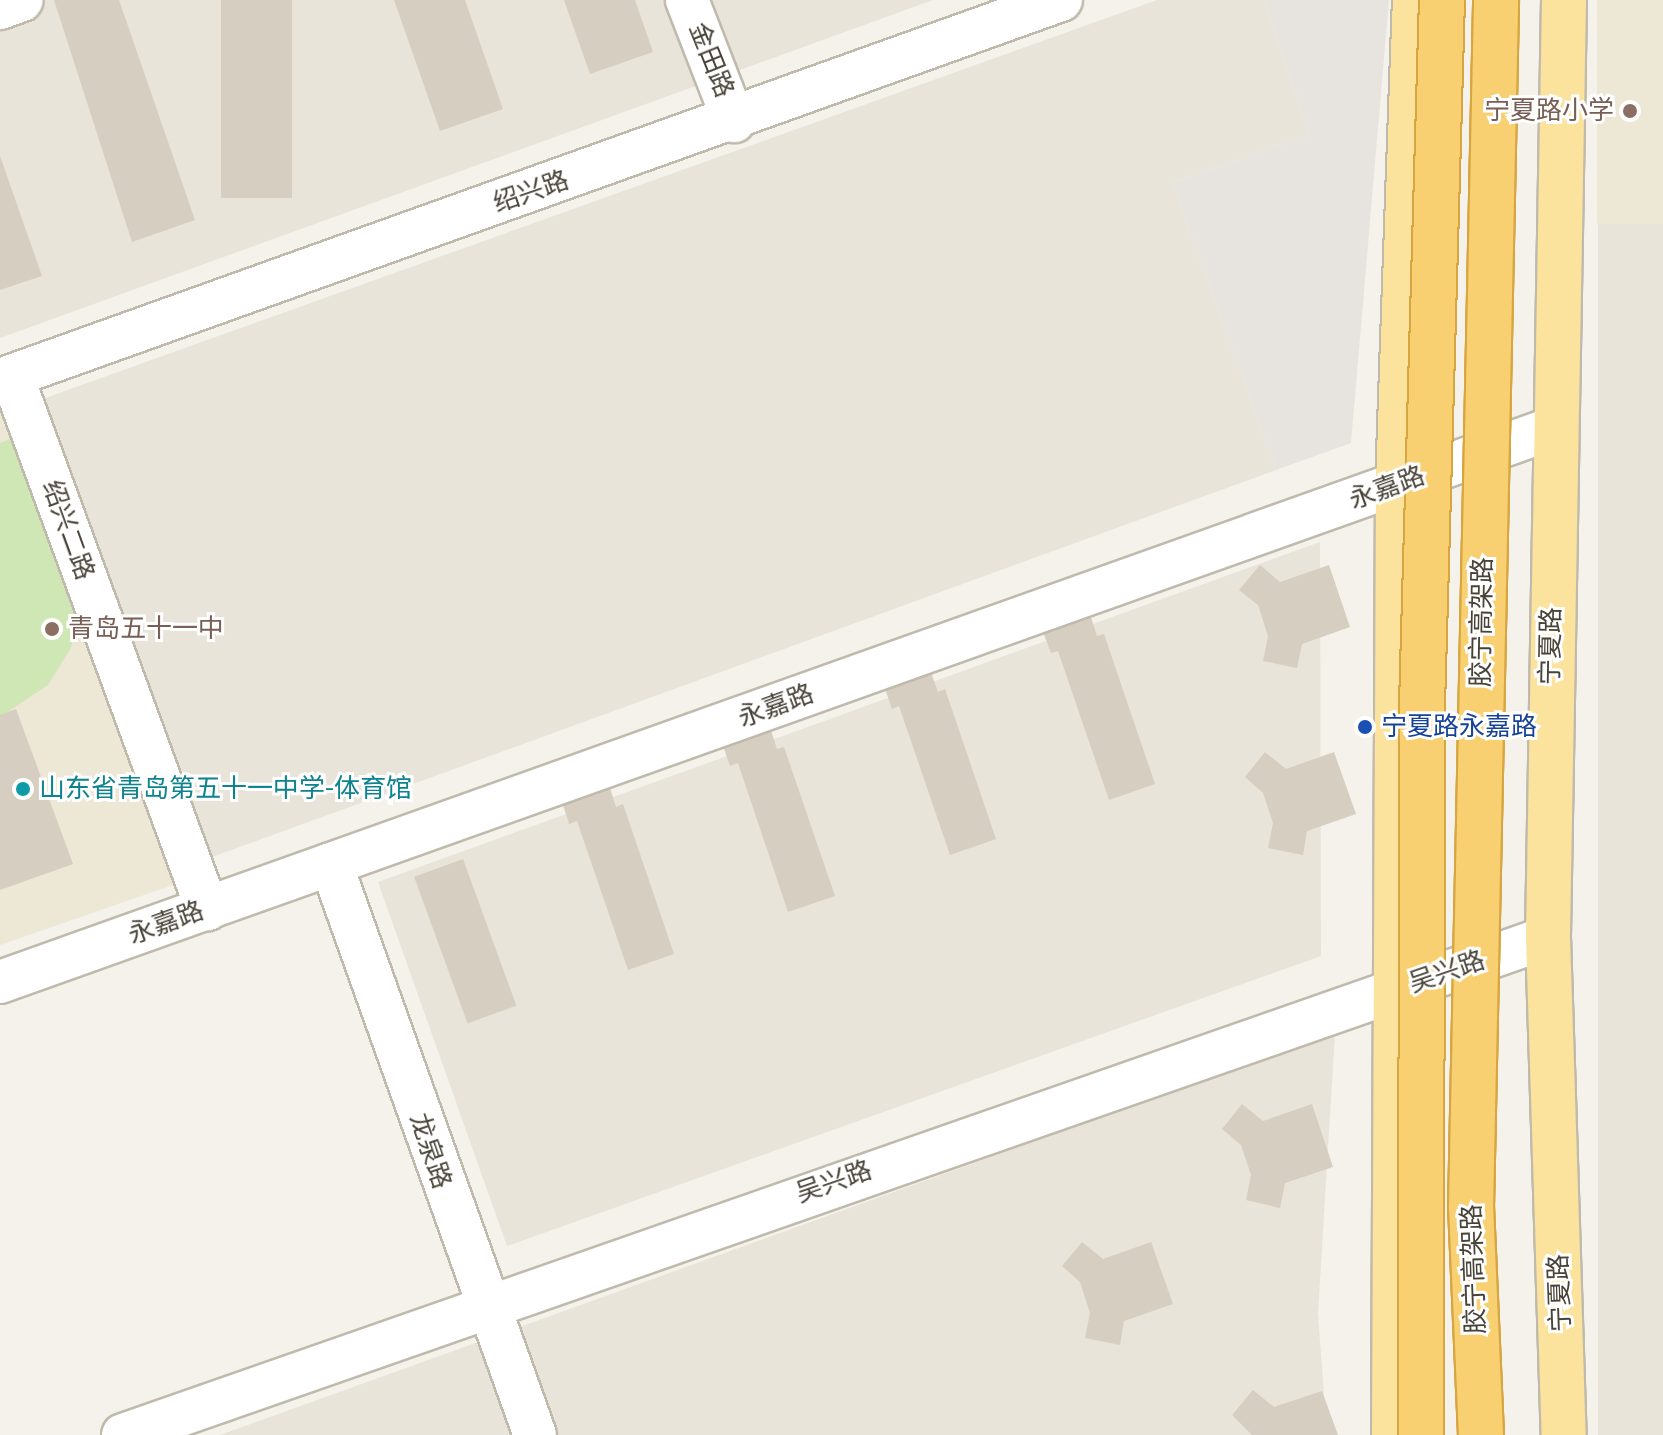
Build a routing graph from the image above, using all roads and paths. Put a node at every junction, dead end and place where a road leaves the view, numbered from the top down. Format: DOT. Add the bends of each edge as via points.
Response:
graph roads {
  1 [pos="22,0"];
  2 [pos="687,0"];
  3 [pos="1061,0"];
  4 [pos="1415,0"];
  5 [pos="1442,0"];
  6 [pos="1496,0"];
  7 [pos="1564,0"];
  8 [pos="0,8"];
  9 [pos="734,121"];
  10 [pos="6,378"];
  11 [pos="1553,428"];
  12 [pos="1398,484"];
  13 [pos="331,864"];
  14 [pos="207,909"];
  15 [pos="1548,937"];
  16 [pos="0,982"];
  17 [pos="1395,989"];
  18 [pos="483,1303"];
  19 [pos="123,1435"];
  20 [pos="535,1435"];
  21 [pos="1394,1435"];
  22 [pos="1421,1435"];
  23 [pos="1481,1435"];
  24 [pos="1564,1435"];
  1 -- 8 [label="street"];
  2 -- 9 [label="street, 金田路"];
  3 -- 9 [label="street, 绍兴路"];
  4 -- 12 [label="main road"];
  5 -- 22 [label="highway, bridge" via="1422,705"];
  6 -- 23 [label="highway, 胶宁高架路, bridge" via="1471,1208"];
  7 -- 11 [label="main road, 宁夏路"];
  9 -- 10 [label="street, 绍兴路"];
  10 -- 14 [label="street, 绍兴二路"];
  11 -- 12 [label="street, 永嘉路"];
  11 -- 15 [label="main road, 宁夏路"];
  12 -- 13 [label="street, 永嘉路"];
  12 -- 17 [label="main road"];
  13 -- 14 [label="street, 永嘉路"];
  13 -- 18 [label="street, 龙泉路"];
  14 -- 16 [label="street, 永嘉路"];
  15 -- 17 [label="street, 吴兴路"];
  15 -- 24 [label="main road, 宁夏路"];
  17 -- 18 [label="street, 吴兴路"];
  17 -- 21 [label="main road"];
  18 -- 19 [label="street, 吴兴路"];
  18 -- 20 [label="street, 龙泉路"];
}
